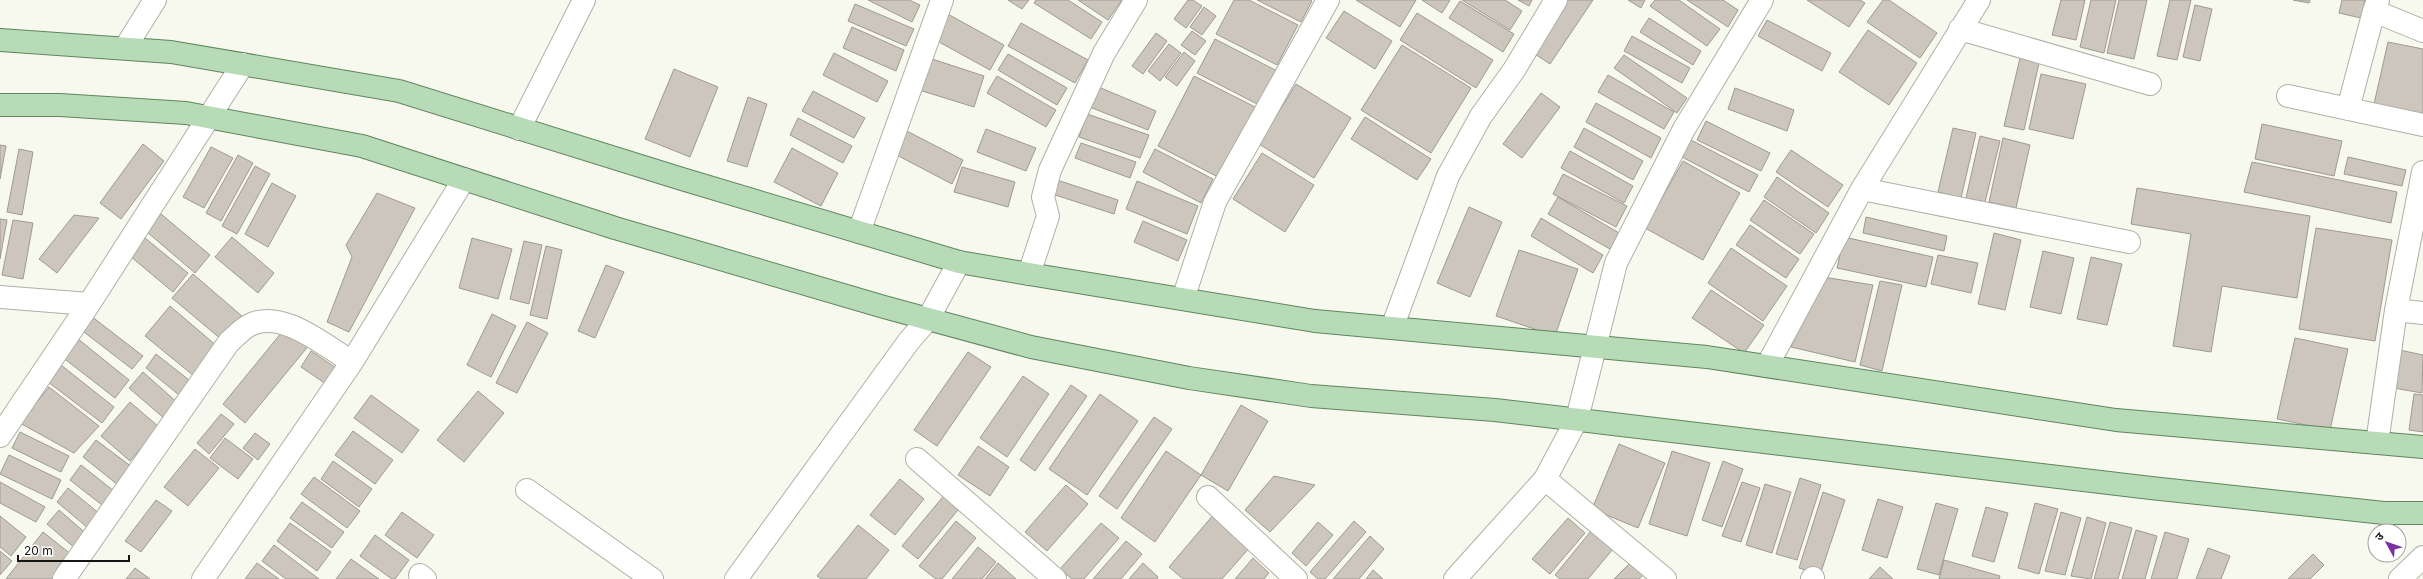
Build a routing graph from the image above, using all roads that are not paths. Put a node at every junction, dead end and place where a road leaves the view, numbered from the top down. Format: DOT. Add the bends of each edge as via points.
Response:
graph roads {
  1 [pos="155,0"];
  2 [pos="584,0"];
  3 [pos="942,0"];
  4 [pos="1136,0"];
  5 [pos="1328,0"];
  6 [pos="1556,0"];
  7 [pos="1762,0"];
  8 [pos="1979,0"];
  9 [pos="2376,5"];
  10 [pos="1960,29"];
  11 [pos="2423,31"];
  12 [pos="0,40"];
  13 [pos="125,48"];
  14 [pos="243,64"];
  15 [pos="2150,84"];
  16 [pos="2288,96"];
  17 [pos="0,105"];
  18 [pos="2348,109"];
  19 [pos="209,117"];
  20 [pos="2423,125"];
  21 [pos="519,129"];
  22 [pos="2423,172"];
  23 [pos="464,179"];
  24 [pos="1862,189"];
  25 [pos="859,232"];
  26 [pos="2129,242"];
  27 [pos="959,262"];
  28 [pos="1029,274"];
  29 [pos="0,297"];
  30 [pos="1183,299"];
  31 [pos="89,304"];
  32 [pos="2396,310"];
  33 [pos="2423,313"];
  34 [pos="928,319"];
  35 [pos="1392,328"];
  36 [pos="1597,347"];
  37 [pos="352,362"];
  38 [pos="1767,366"];
  39 [pos="1577,419"];
  40 [pos="0,436"];
  41 [pos="2377,443"];
  42 [pos="2423,447"];
  43 [pos="917,459"];
  44 [pos="1545,479"];
  45 [pos="527,490"];
  46 [pos="1208,497"];
  47 [pos="2423,513"];
  48 [pos="2423,557"];
  49 [pos="64,579"];
  50 [pos="203,579"];
  51 [pos="652,579"];
  52 [pos="736,579"];
  53 [pos="1055,579"];
  54 [pos="1296,579"];
  55 [pos="1455,579"];
  56 [pos="1665,579"];
  57 [pos="2400,579"];
  1 -- 13 [label="street"];
  2 -- 21 [label="street"];
  3 -- 25 [label="street"];
  4 -- 28 [label="street" via="1104,53 1050,170 1043,197 1048,216"];
  5 -- 30 [label="street" via="1215,202"];
  6 -- 35 [label="street" via="1514,70 1482,116 1448,176"];
  7 -- 36 [label="street" via="1684,129 1616,263"];
  8 -- 10 [label="street"];
  9 -- 11 [label="street"];
  9 -- 18 [label="street"];
  10 -- 15 [label="street"];
  10 -- 24 [label="street"];
  12 -- 13 [label="main road"];
  13 -- 14 [label="main road" via="171,52"];
  14 -- 19 [label="street"];
  14 -- 21 [label="main road" via="400,92"];
  16 -- 18 [label="street"];
  17 -- 19 [label="main road" via="76,106 186,113"];
  18 -- 20 [label="street"];
  19 -- 23 [label="main road" via="362,146"];
  19 -- 31 [label="street"];
  21 -- 25 [label="main road"];
  22 -- 32 [label="street"];
  23 -- 34 [label="main road" via="615,228"];
  23 -- 37 [label="street"];
  24 -- 26 [label="street"];
  24 -- 38 [label="street"];
  25 -- 27 [label="main road"];
  27 -- 28 [label="main road"];
  27 -- 34 [label="street"];
  28 -- 30 [label="main road"];
  29 -- 31 [label="street"];
  30 -- 35 [label="main road" via="1315,321"];
  31 -- 40 [label="street"];
  32 -- 33 [label="street"];
  32 -- 41 [label="street"];
  34 -- 39 [label="main road" via="1031,348 1189,378 1311,396"];
  34 -- 52 [label="street" via="909,341"];
  35 -- 36 [label="main road"];
  36 -- 38 [label="main road" via="1707,357"];
  36 -- 39 [label="street"];
  37 -- 49 [label="street" via="288,323 265,321 248,326 229,342"];
  37 -- 50 [label="street"];
  38 -- 41 [label="main road" via="2116,420"];
  39 -- 44 [label="street"];
  39 -- 47 [label="main road" via="2384,514"];
  41 -- 42 [label="main road"];
  43 -- 53 [label="street"];
  44 -- 55 [label="street"];
  44 -- 56 [label="street"];
  45 -- 51 [label="street"];
  46 -- 54 [label="street"];
  48 -- 57 [label="street"];
}
